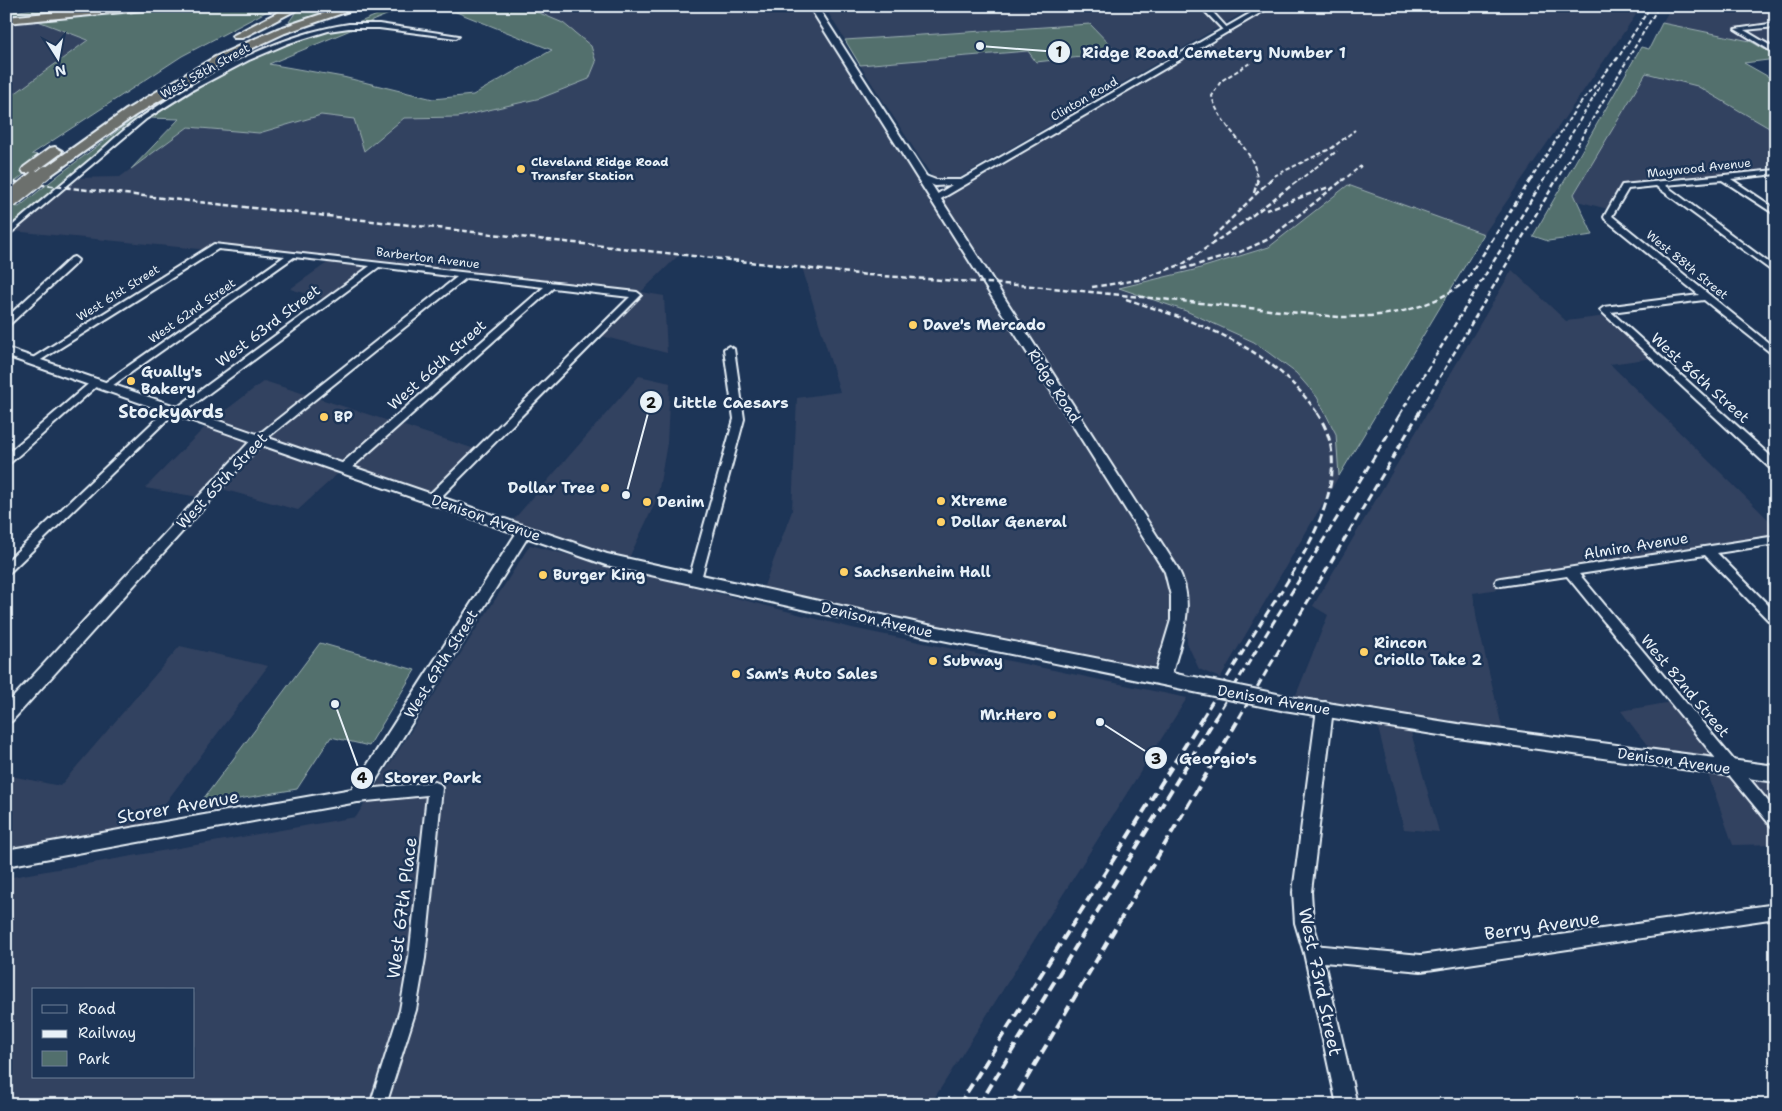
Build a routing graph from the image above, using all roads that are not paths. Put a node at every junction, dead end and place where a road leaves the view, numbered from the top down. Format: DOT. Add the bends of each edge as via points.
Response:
graph roads {
  1 [pos="31,6"];
  2 [pos="155,6"];
  3 [pos="299,6"];
  4 [pos="358,6"];
  5 [pos="813,6"];
  6 [pos="1203,6"];
  7 [pos="1269,6"];
  8 [pos="6,10"];
  9 [pos="6,20"];
  10 [pos="1776,25"];
  11 [pos="1228,31"];
  12 [pos="456,36"];
  13 [pos="1776,52"];
  14 [pos="91,125"];
  15 [pos="71,139"];
  16 [pos="1776,172"];
  17 [pos="1723,177"];
  18 [pos="923,178"];
  19 [pos="971,178"];
  20 [pos="1657,183"];
  21 [pos="1625,187"];
  22 [pos="8,197"];
  23 [pos="936,198"];
  24 [pos="1776,213"];
  25 [pos="6,236"];
  26 [pos="217,246"];
  27 [pos="292,256"];
  28 [pos="74,260"];
  29 [pos="377,265"];
  30 [pos="1776,272"];
  31 [pos="464,275"];
  32 [pos="551,285"];
  33 [pos="1706,297"];
  34 [pos="6,323"];
  35 [pos="729,349"];
  36 [pos="6,352"];
  37 [pos="1776,354"];
  38 [pos="33,361"];
  39 [pos="101,384"];
  40 [pos="174,411"];
  41 [pos="258,440"];
  42 [pos="6,461"];
  43 [pos="1776,467"];
  44 [pos="344,468"];
  45 [pos="432,499"];
  46 [pos="524,532"];
  47 [pos="1776,540"];
  48 [pos="1707,550"];
  49 [pos="6,569"];
  50 [pos="1570,572"];
  51 [pos="695,579"];
  52 [pos="1501,582"];
  53 [pos="1776,621"];
  54 [pos="1162,678"];
  55 [pos="1326,709"];
  56 [pos="6,716"];
  57 [pos="1732,769"];
  58 [pos="1776,774"];
  59 [pos="357,796"];
  60 [pos="1776,822"];
  61 [pos="6,858"];
  62 [pos="1776,911"];
  63 [pos="1313,953"];
  64 [pos="378,1105"];
  65 [pos="1347,1105"];
  1 -- 8 [label="highway"];
  2 -- 9 [label="highway"];
  3 -- 14 [label="highway" via="184,66"];
  4 -- 22 [label="highway, bridge" via="280,32 232,54 119,120"];
  5 -- 18 [label="main road, Ridge Road"];
  6 -- 11 [label="street"];
  7 -- 11 [label="street, Clinton Road"];
  10 -- 13 [label="street" via="1738,29"];
  11 -- 19 [label="street, Clinton Road"];
  12 -- 25 [label="street, West 58th Street" via="379,26 349,26 310,34 247,59 144,118"];
  15 -- 22 [label="highway" via="29,170"];
  16 -- 17 [label="street, Maywood Avenue"];
  17 -- 20 [label="street, Maywood Avenue"];
  17 -- 24 [label="street"];
  18 -- 19 [label="street" via="947,184"];
  18 -- 23 [label="main road, Ridge Road"];
  19 -- 23 [label="street, Clinton Road"];
  20 -- 21 [label="street, Maywood Avenue"];
  20 -- 30 [label="street"];
  21 -- 33 [label="street, West 88th Street" via="1608,217"];
  23 -- 54 [label="main road, Ridge Road" via="986,282 1172,571 1179,596 1179,620"];
  26 -- 27 [label="street, Barberton Avenue"];
  26 -- 38 [label="street, West 61st Street"];
  27 -- 29 [label="street, Barberton Avenue"];
  27 -- 39 [label="street, West 62nd Street"];
  28 -- 34 [label="street"];
  29 -- 31 [label="street, Barberton Avenue"];
  29 -- 40 [label="street, West 63rd Street"];
  31 -- 32 [label="street, Barberton Avenue"];
  31 -- 41 [label="street, West 65th Street"];
  32 -- 44 [label="street, West 66th Street"];
  32 -- 45 [label="street, Barberton Avenue" via="637,296"];
  33 -- 37 [label="street, West 88th Street"];
  33 -- 43 [label="street, West 86th Street" via="1604,310"];
  35 -- 51 [label="street" via="738,419"];
  36 -- 38 [label="main road, Denison Avenue"];
  38 -- 39 [label="main road, Denison Avenue"];
  39 -- 40 [label="main road, Denison Avenue"];
  39 -- 42 [label="street, West 62nd Street"];
  40 -- 41 [label="main road, Denison Avenue"];
  40 -- 49 [label="street, West 63rd Street"];
  41 -- 44 [label="main road, Denison Avenue"];
  41 -- 56 [label="street, West 65th Street"];
  44 -- 45 [label="main road, Denison Avenue"];
  45 -- 46 [label="main road, Denison Avenue"];
  46 -- 51 [label="main road, Denison Avenue" via="606,559"];
  46 -- 59 [label="street, West 67th Street"];
  47 -- 48 [label="street, Almira Avenue"];
  48 -- 50 [label="street, Almira Avenue"];
  48 -- 53 [label="street"];
  50 -- 52 [label="street, Almira Avenue"];
  50 -- 57 [label="street, West 82nd Street"];
  51 -- 54 [label="main road, Denison Avenue" via="918,629"];
  54 -- 55 [label="main road, Denison Avenue, bridge"];
  55 -- 57 [label="main road, Denison Avenue"];
  55 -- 63 [label="street, West 73rd Street" via="1302,892 1304,923"];
  57 -- 58 [label="main road, Denison Avenue"];
  57 -- 60 [label="street, West 82nd Street"];
  59 -- 61 [label="street, Storer Avenue"];
  59 -- 64 [label="street, West 67th Place" via="435,788 417,958 408,1010"];
  62 -- 63 [label="street, Berry Avenue" via="1421,963"];
  63 -- 65 [label="street, West 73rd Street"];
}
